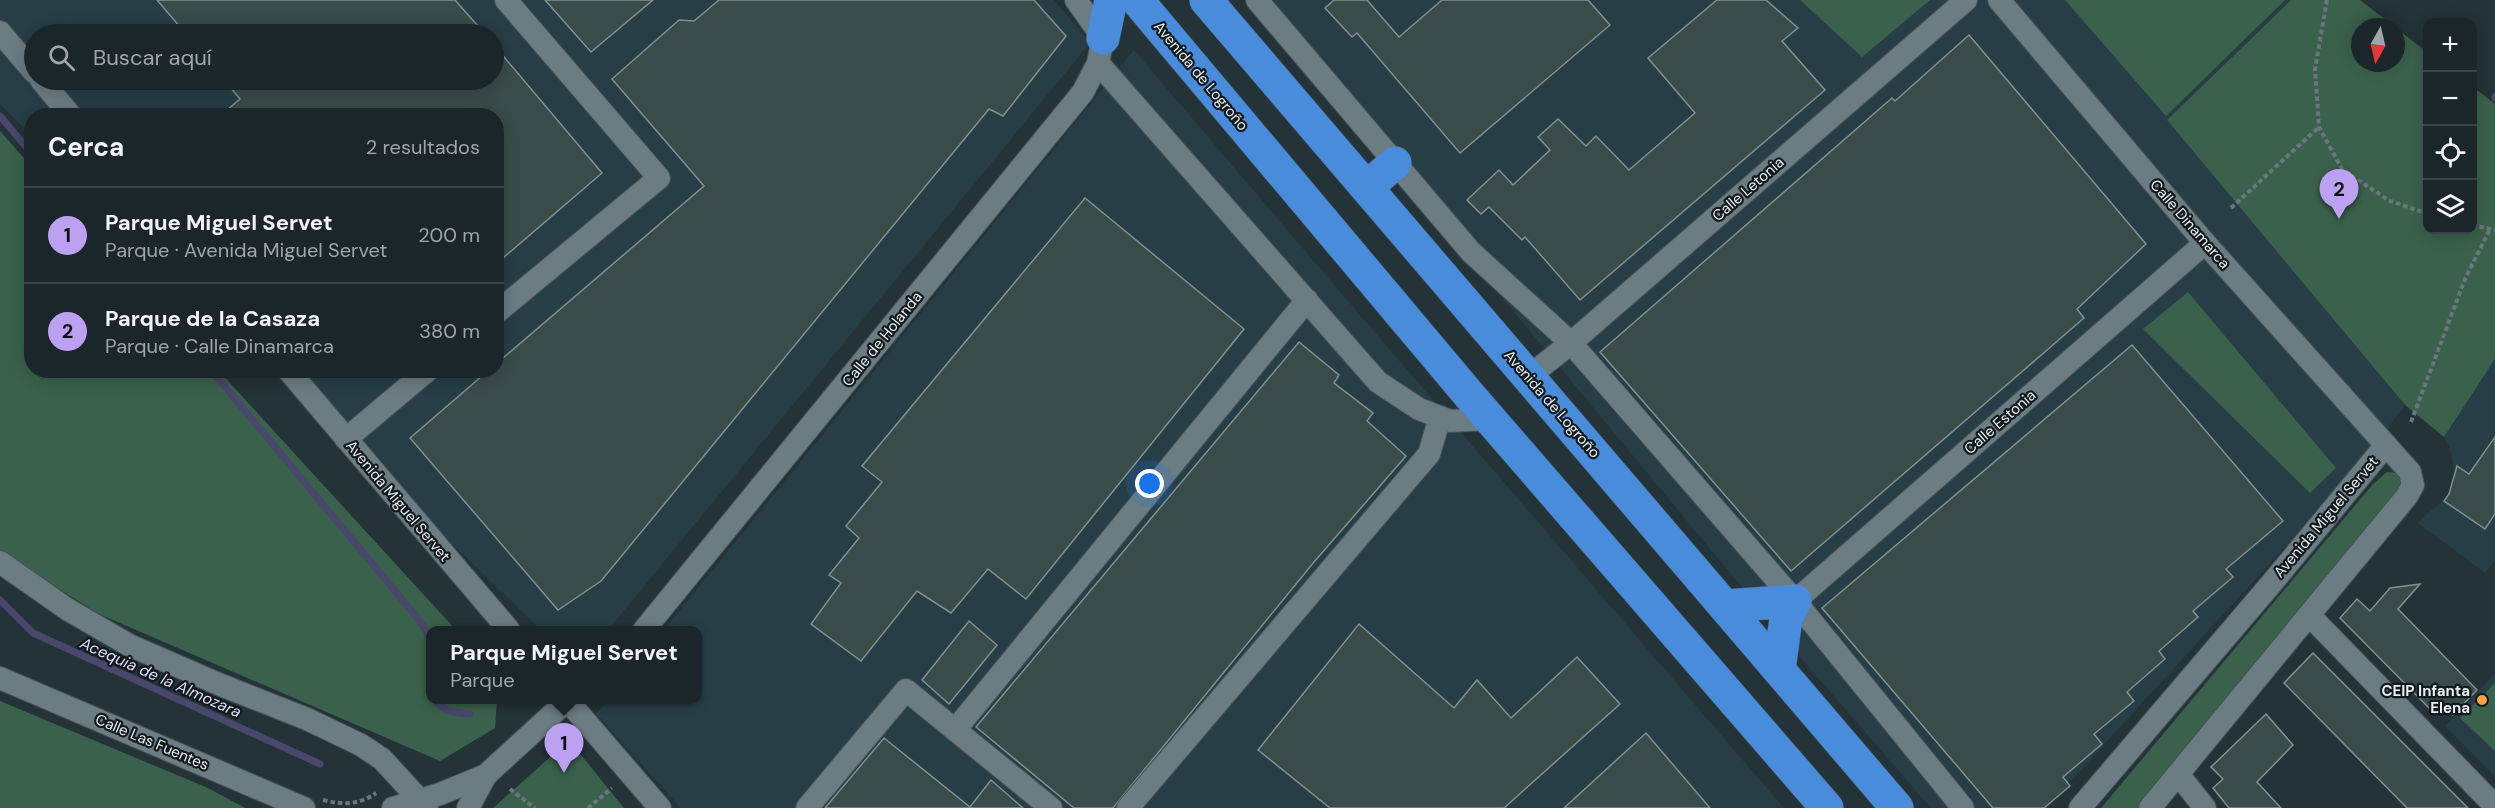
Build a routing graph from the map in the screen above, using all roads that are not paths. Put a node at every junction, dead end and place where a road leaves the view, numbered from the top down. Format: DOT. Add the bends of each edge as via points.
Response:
graph roads {
  1 [pos="506,0"];
  2 [pos="1076,0"];
  3 [pos="1111,0"];
  4 [pos="1137,0"];
  5 [pos="1206,0"];
  6 [pos="1257,0"];
  7 [pos="1966,0"];
  8 [pos="1999,0"];
  9 [pos="0,32"];
  10 [pos="1100,51"];
  11 [pos="24,60"];
  12 [pos="49,90"];
  13 [pos="64,108"];
  14 [pos="1395,163"];
  15 [pos="1367,187"];
  16 [pos="2205,243"];
  17 [pos="1307,300"];
  18 [pos="504,307"];
  19 [pos="1570,344"];
  20 [pos="1528,377"];
  21 [pos="295,378"];
  22 [pos="418,378"];
  23 [pos="1440,417"];
  24 [pos="1491,419"];
  25 [pos="346,439"];
  26 [pos="2386,445"];
  27 [pos="0,562"];
  28 [pos="1795,601"];
  29 [pos="1725,606"];
  30 [pos="2310,616"];
  31 [pos="505,626"];
  32 [pos="647,626"];
  33 [pos="1779,670"];
  34 [pos="0,678"];
  35 [pos="564,704"];
  36 [pos="571,704"];
  37 [pos="955,730"];
  38 [pos="395,773"];
  39 [pos="2178,774"];
  40 [pos="486,775"];
  41 [pos="423,804"];
  42 [pos="2495,806"];
  43 [pos="395,807"];
  44 [pos="304,808"];
  45 [pos="468,808"];
  46 [pos="660,808"];
  47 [pos="807,808"];
  48 [pos="1051,808"];
  49 [pos="1128,808"];
  50 [pos="1827,808"];
  51 [pos="1897,808"];
  52 [pos="1963,808"];
  53 [pos="2080,808"];
  54 [pos="2150,808"];
  55 [pos="2205,808"];
  1 -- 18 [label="street" via="658,178"];
  2 -- 10 [label="street"];
  3 -- 10 [label="highway"];
  4 -- 24 [label="highway, Avenida de Logroño"];
  5 -- 15 [label="highway, Avenida de Logroño"];
  6 -- 14 [label="street"];
  7 -- 19 [label="street, Calle Letonia"];
  8 -- 16 [label="street, Calle Dinamarca"];
  9 -- 11 [label="street"];
  10 -- 17 [label="street"];
  10 -- 32 [label="street, Calle de Holanda" via="1075,102"];
  12 -- 13 [label="street"];
  14 -- 15 [label="highway"];
  14 -- 19 [label="street" via="1471,252"];
  15 -- 20 [label="highway, Avenida de Logroño"];
  16 -- 26 [label="street, Calle Dinamarca"];
  16 -- 28 [label="street, Calle Estonia"];
  17 -- 23 [label="street" via="1378,382 1419,409"];
  17 -- 37 [label="street"];
  19 -- 20 [label="street, Calle Letonia"];
  19 -- 28 [label="street"];
  20 -- 29 [label="highway, Avenida de Logroño"];
  21 -- 25 [label="street, Avenida Miguel Servet"];
  22 -- 25 [label="street"];
  23 -- 24 [label="street" via="1450,421"];
  23 -- 49 [label="street" via="1429,454"];
  24 -- 50 [label="highway, Avenida de Logroño"];
  25 -- 31 [label="street, Avenida Miguel Servet"];
  26 -- 30 [label="street, Avenida Miguel Servet" via="2410,472 2413,485"];
  26 -- 53 [label="street, Avenida Miguel Servet"];
  27 -- 38 [label="street" via="67,609 129,645 362,745"];
  28 -- 29 [label="highway"];
  28 -- 33 [label="highway" via="1786,618"];
  28 -- 52 [label="street"];
  29 -- 33 [label="highway, Avenida de Logroño"];
  30 -- 39 [label="street, Avenida Miguel Servet"];
  30 -- 42 [label="street"];
  33 -- 51 [label="highway, Avenida de Logroño"];
  34 -- 44 [label="street, Calle Las Fuentes"];
  35 -- 40 [label="street"];
  36 -- 46 [label="street"];
  37 -- 47 [label="street" via="906,690"];
  37 -- 48 [label="street"];
  38 -- 41 [label="street"];
  38 -- 43 [label="street"];
  39 -- 54 [label="street, Avenida Miguel Servet"];
  39 -- 55 [label="street"];
  40 -- 41 [label="street"];
  40 -- 45 [label="street"];
  41 -- 43 [label="street"];
}
